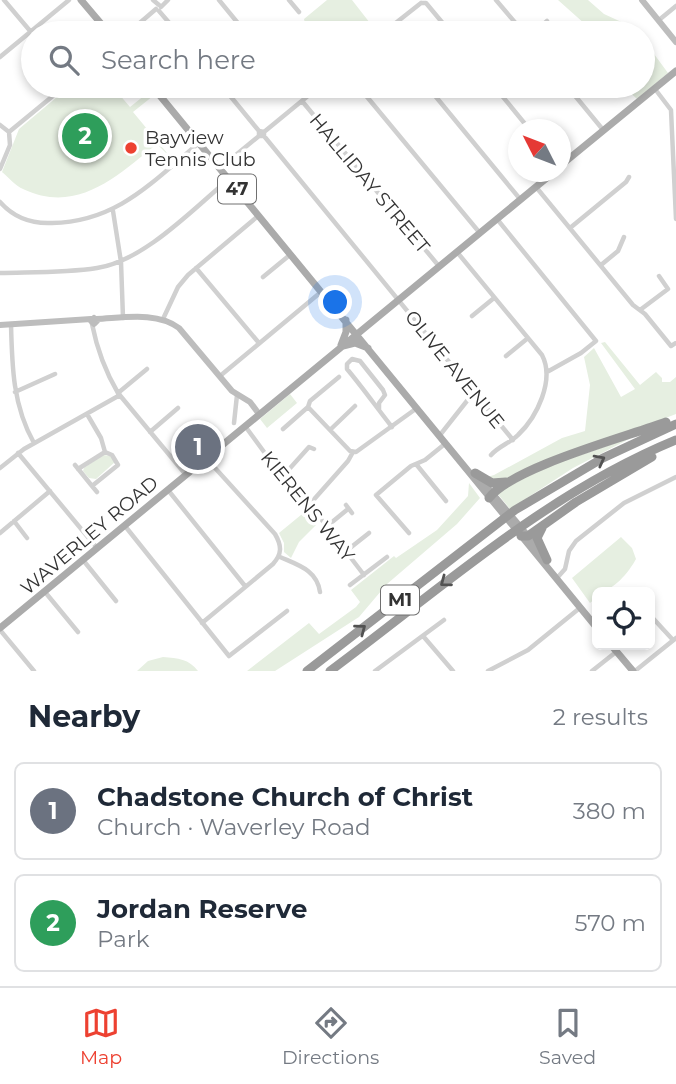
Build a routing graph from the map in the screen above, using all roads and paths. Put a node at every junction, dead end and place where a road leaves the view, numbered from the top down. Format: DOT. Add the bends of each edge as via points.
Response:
graph roads {
  1 [pos="4,0"];
  2 [pos="69,0"];
  3 [pos="81,0"];
  4 [pos="219,0"];
  5 [pos="289,0"];
  6 [pos="496,0"];
  7 [pos="642,0"];
  8 [pos="167,1"];
  9 [pos="423,1"];
  10 [pos="676,6"];
  11 [pos="159,9"];
  12 [pos="299,12"];
  13 [pos="659,20"];
  14 [pos="22,21"];
  15 [pos="44,21"];
  16 [pos="98,21"];
  17 [pos="143,21"];
  18 [pos="168,21"];
  19 [pos="236,21"];
  20 [pos="399,21"];
  21 [pos="440,21"];
  22 [pos="514,21"];
  23 [pos="21,40"];
  24 [pos="676,42"];
  25 [pos="0,57"];
  26 [pos="676,71"];
  27 [pos="655,89"];
  28 [pos="50,98"];
  29 [pos="162,98"];
  30 [pos="232,98"];
  31 [pos="306,98"];
  32 [pos="368,98"];
  33 [pos="437,98"];
  34 [pos="504,98"];
  35 [pos="577,98"];
  36 [pos="644,98"];
  37 [pos="302,101"];
  38 [pos="521,119"];
  39 [pos="0,125"];
  40 [pos="604,131"];
  41 [pos="9,132"];
  42 [pos="262,134"];
  43 [pos="199,143"];
  44 [pos="675,147"];
  45 [pos="571,158"];
  46 [pos="220,168"];
  47 [pos="0,169"];
  48 [pos="629,177"];
  49 [pos="229,179"];
  50 [pos="542,182"];
  51 [pos="536,187"];
  52 [pos="520,199"];
  53 [pos="0,202"];
  54 [pos="676,208"];
  55 [pos="113,211"];
  56 [pos="259,215"];
  57 [pos="497,218"];
  58 [pos="676,218"];
  59 [pos="570,228"];
  60 [pos="479,232"];
  61 [pos="624,237"];
  62 [pos="456,251"];
  63 [pos="291,254"];
  64 [pos="121,262"];
  65 [pos="438,265"];
  66 [pos="601,265"];
  67 [pos="196,268"];
  68 [pos="0,273"];
  69 [pos="659,276"];
  70 [pos="263,277"];
  71 [pos="322,291"];
  72 [pos="494,298"];
  73 [pos="398,299"];
  74 [pos="640,310"];
  75 [pos="472,316"];
  76 [pos="123,318"];
  77 [pos="163,319"];
  78 [pos="346,320"];
  79 [pos="94,322"];
  80 [pos="370,322"];
  81 [pos="0,324"];
  82 [pos="11,324"];
  83 [pos="356,333"];
  84 [pos="528,338"];
  85 [pos="676,342"];
  86 [pos="259,344"];
  87 [pos="341,346"];
  88 [pos="369,348"];
  89 [pos="506,356"];
  90 [pos="147,369"];
  91 [pos="547,372"];
  92 [pos="55,374"];
  93 [pos="220,376"];
  94 [pos="339,376"];
  95 [pos="15,391"];
  96 [pos="474,392"];
  97 [pos="119,394"];
  98 [pos="237,395"];
  99 [pos="355,406"];
  100 [pos="308,407"];
  101 [pos="178,408"];
  102 [pos="417,408"];
  103 [pos="379,410"];
  104 [pos="260,412"];
  105 [pos="87,414"];
  106 [pos="676,419"];
  107 [pos="234,423"];
  108 [pos="676,424"];
  109 [pos="243,426"];
  110 [pos="392,427"];
  111 [pos="283,429"];
  112 [pos="331,429"];
  113 [pos="150,432"];
  114 [pos="440,435"];
  115 [pos="513,440"];
  116 [pos="676,442"];
  117 [pos="34,443"];
  118 [pos="446,443"];
  119 [pos="314,449"];
  120 [pos="105,452"];
  121 [pos="353,452"];
  122 [pos="19,453"];
  123 [pos="491,455"];
  124 [pos="206,458"];
  125 [pos="461,461"];
  126 [pos="416,464"];
  127 [pos="0,468"];
  128 [pos="475,473"];
  129 [pos="186,475"];
  130 [pos="283,476"];
  131 [pos="676,477"];
  132 [pos="514,479"];
  133 [pos="92,486"];
  134 [pos="168,489"];
  135 [pos="50,491"];
  136 [pos="97,492"];
  137 [pos="491,496"];
  138 [pos="446,501"];
  139 [pos="309,505"];
  140 [pos="348,509"];
  141 [pos="14,521"];
  142 [pos="545,523"];
  143 [pos="124,525"];
  144 [pos="326,527"];
  145 [pos="0,533"];
  146 [pos="370,533"];
  147 [pos="409,533"];
  148 [pos="525,535"];
  149 [pos="27,538"];
  150 [pos="97,548"];
  151 [pos="345,552"];
  152 [pos="387,556"];
  153 [pos="280,557"];
  154 [pos="83,560"];
  155 [pos="547,560"];
  156 [pos="364,575"];
  157 [pos="556,577"];
  158 [pos="350,584"];
  159 [pos="245,586"];
  160 [pos="44,592"];
  161 [pos="320,592"];
  162 [pos="116,601"];
  163 [pos="581,607"];
  164 [pos="287,611"];
  165 [pos="444,620"];
  166 [pos="655,620"];
  167 [pos="592,621"];
  168 [pos="202,623"];
  169 [pos="0,629"];
  170 [pos="78,632"];
  171 [pos="423,636"];
  172 [pos="675,639"];
  173 [pos="612,650"];
  174 [pos="616,650"];
  175 [pos="379,670"];
  176 [pos="34,671"];
  177 [pos="307,671"];
  178 [pos="330,671"];
  179 [pos="453,671"];
  180 [pos="488,671"];
  181 [pos="592,671"];
  182 [pos="634,671"];
  1 -- 14 [label="street"];
  2 -- 15 [label="street"];
  3 -- 16 [label="main road"];
  4 -- 19 [label="street"];
  5 -- 12 [label="street"];
  6 -- 22 [label="street"];
  7 -- 13 [label="street"];
  8 -- 11 [label="street"];
  9 -- 20 [label="street"];
  9 -- 21 [label="street"];
  10 -- 13 [label="street"];
  11 -- 17 [label="street"];
  11 -- 18 [label="street"];
  13 -- 24 [label="street"];
  23 -- 25 [label="street"];
  26 -- 27 [label="main road"];
  27 -- 44 [label="street" via="671,110"];
  28 -- 41 [label="street"];
  29 -- 43 [label="main road, 47"];
  30 -- 42 [label="street, OLIVE AVENUE"];
  31 -- 37 [label="street"];
  32 -- 60 [label="street"];
  33 -- 52 [label="street"];
  34 -- 38 [label="street"];
  35 -- 40 [label="street"];
  36 -- 40 [label="main road"];
  37 -- 42 [label="street"];
  37 -- 65 [label="street, HALLIDAY STREET"];
  39 -- 41 [label="street"];
  40 -- 45 [label="main road"];
  41 -- 47 [label="street"];
  42 -- 46 [label="street"];
  42 -- 73 [label="street, OLIVE AVENUE"];
  43 -- 46 [label="main road, 47"];
  43 -- 55 [label="street"];
  44 -- 54 [label="street"];
  46 -- 49 [label="main road, 47"];
  48 -- 59 [label="street"];
  49 -- 56 [label="main road, 47"];
  49 -- 64 [label="street" via="145,249"];
  50 -- 51 [label="main road, WAVERLEY ROAD"];
  51 -- 52 [label="main road, WAVERLEY ROAD"];
  51 -- 59 [label="street"];
  52 -- 57 [label="main road, WAVERLEY ROAD"];
  53 -- 55 [label="street" via="8,212 36,224 71,223"];
  54 -- 58 [label="street"];
  55 -- 64 [label="street"];
  56 -- 63 [label="main road, 47"];
  56 -- 67 [label="street"];
  57 -- 60 [label="main road, WAVERLEY ROAD"];
  57 -- 91 [label="street" via="596,341"];
  59 -- 66 [label="street"];
  60 -- 62 [label="main road, WAVERLEY ROAD"];
  61 -- 66 [label="street" via="618,251"];
  62 -- 65 [label="main road, WAVERLEY ROAD"];
  62 -- 72 [label="street"];
  63 -- 70 [label="street"];
  63 -- 71 [label="main road, 47"];
  64 -- 68 [label="street" via="97,268"];
  64 -- 76 [label="street"];
  65 -- 73 [label="main road, WAVERLEY ROAD"];
  66 -- 74 [label="street"];
  67 -- 77 [label="street" via="178,287"];
  67 -- 86 [label="street"];
  69 -- 74 [label="street" via="668,289"];
  71 -- 78 [label="main road, 47"];
  71 -- 86 [label="street"];
  72 -- 75 [label="street"];
  72 -- 84 [label="street"];
  73 -- 80 [label="main road, WAVERLEY ROAD"];
  73 -- 96 [label="street, OLIVE AVENUE"];
  74 -- 85 [label="street" via="671,346"];
  76 -- 77 [label="street"];
  76 -- 79 [label="street"];
  77 -- 93 [label="street" via="178,328"];
  78 -- 83 [label="main road, 47"];
  78 -- 87 [label="main road"];
  79 -- 82 [label="street"];
  79 -- 97 [label="street" via="96,345"];
  80 -- 83 [label="main road, WAVERLEY ROAD"];
  80 -- 88 [label="main road" via="366,334"];
  81 -- 82 [label="street"];
  82 -- 95 [label="street"];
  83 -- 87 [label="main road, WAVERLEY ROAD"];
  83 -- 88 [label="main road, 47"];
  84 -- 89 [label="street"];
  84 -- 91 [label="street" via="544,359"];
  86 -- 93 [label="street"];
  87 -- 88 [label="main road" via="355,343"];
  87 -- 104 [label="main road, WAVERLEY ROAD"];
  88 -- 102 [label="main road, 47"];
  90 -- 97 [label="street"];
  91 -- 115 [label="street" via="536,414"];
  92 -- 95 [label="street"];
  93 -- 98 [label="street"];
  94 -- 100 [label="street"];
  95 -- 117 [label="street" via="22,422"];
  96 -- 114 [label="street"];
  96 -- 115 [label="street, OLIVE AVENUE"];
  97 -- 105 [label="street"];
  97 -- 113 [label="street"];
  98 -- 104 [label="street"];
  98 -- 107 [label="street"];
  99 -- 112 [label="street"];
  100 -- 111 [label="street"];
  100 -- 112 [label="street"];
  101 -- 113 [label="street"];
  102 -- 110 [label="street"];
  102 -- 114 [label="main road, 47"];
  103 -- 103 [label="street" via="347,369 352,359 360,361 383,390"];
  103 -- 110 [label="street"];
  104 -- 109 [label="main road, WAVERLEY ROAD"];
  105 -- 117 [label="street"];
  105 -- 120 [label="street"];
  106 -- 132 [label="highway"];
  177 -- 108 [label="highway, M1, one-way" via="524,504 603,458"];
  109 -- 124 [label="main road, WAVERLEY ROAD"];
  109 -- 130 [label="street, KIERENS WAY"];
  110 -- 121 [label="street"];
  112 -- 121 [label="street"];
  113 -- 129 [label="street"];
  114 -- 118 [label="main road, 47"];
  115 -- 123 [label="street"];
  116 -- 142 [label="highway"];
  116 -- 178 [label="highway, M1, one-way" via="619,466 543,510"];
  117 -- 122 [label="street"];
  118 -- 125 [label="main road, 47"];
  118 -- 126 [label="street"];
  119 -- 130 [label="street" via="309,447"];
  120 -- 133 [label="street" via="118,464"];
  120 -- 133 [label="street" via="76,467"];
  121 -- 139 [label="street"];
  122 -- 127 [label="street"];
  122 -- 135 [label="street"];
  124 -- 129 [label="main road, WAVERLEY ROAD"];
  124 -- 153 [label="street" via="275,534"];
  125 -- 128 [label="main road, 47"];
  125 -- 137 [label="main road, 47"];
  126 -- 138 [label="street"];
  126 -- 147 [label="street" via="376,495"];
  128 -- 132 [label="highway" via="492,483"];
  128 -- 137 [label="main road, 47"];
  129 -- 134 [label="main road, WAVERLEY ROAD"];
  130 -- 139 [label="street, KIERENS WAY"];
  131 -- 157 [label="street" via="624,503 576,541 565,569"];
  132 -- 137 [label="highway"];
  133 -- 136 [label="street"];
  134 -- 143 [label="main road, WAVERLEY ROAD"];
  134 -- 159 [label="street"];
  135 -- 141 [label="street"];
  135 -- 150 [label="street"];
  137 -- 148 [label="main road, 47"];
  139 -- 144 [label="street, KIERENS WAY"];
  140 -- 144 [label="street"];
  141 -- 145 [label="street"];
  141 -- 149 [label="street"];
  142 -- 148 [label="highway"];
  142 -- 155 [label="highway" via="537,538"];
  143 -- 150 [label="main road, WAVERLEY ROAD"];
  143 -- 168 [label="street"];
  144 -- 151 [label="street, KIERENS WAY"];
  146 -- 151 [label="street"];
  148 -- 155 [label="main road, 47"];
  148 -- 157 [label="main road, 47"];
  150 -- 154 [label="main road, WAVERLEY ROAD"];
  151 -- 156 [label="street, KIERENS WAY"];
  152 -- 156 [label="street, KIERENS WAY"];
  153 -- 159 [label="street"];
  153 -- 161 [label="street" via="311,572"];
  154 -- 160 [label="main road, WAVERLEY ROAD"];
  154 -- 162 [label="street"];
  155 -- 157 [label="main road, 47"];
  156 -- 158 [label="street, KIERENS WAY"];
  157 -- 163 [label="main road, 47"];
  159 -- 168 [label="street"];
  160 -- 169 [label="main road, WAVERLEY ROAD"];
  160 -- 170 [label="street"];
  163 -- 167 [label="main road, 47"];
  163 -- 180 [label="street" via="528,650"];
  164 -- 168 [label="street" via="229,656"];
  165 -- 171 [label="street"];
  166 -- 172 [label="street"];
  169 -- 176 [label="street"];
  171 -- 175 [label="street"];
  171 -- 179 [label="street"];
  172 -- 182 [label="street"];
  173 -- 181 [label="street"];
  174 -- 182 [label="main road"];
}
